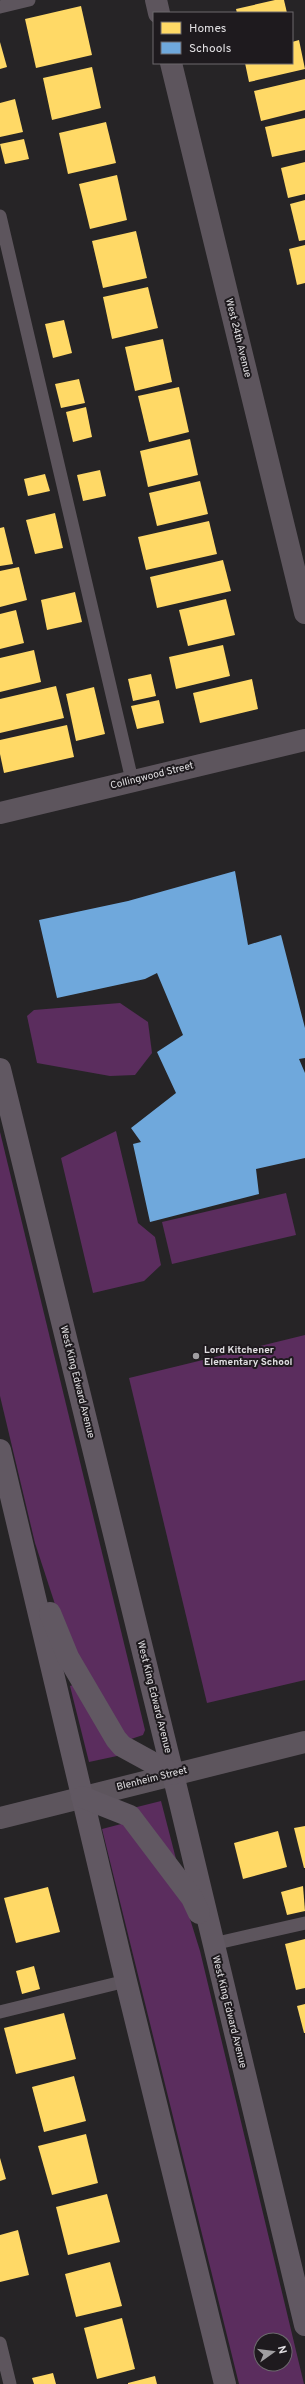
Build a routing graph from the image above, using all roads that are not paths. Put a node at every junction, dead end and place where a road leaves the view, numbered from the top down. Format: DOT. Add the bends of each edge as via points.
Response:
graph roads {
  1 [pos="29,0"];
  2 [pos="156,0"];
  3 [pos="0,7"];
  4 [pos="159,12"];
  5 [pos="171,64"];
  6 [pos="0,216"];
  7 [pos="305,613"];
  8 [pos="305,740"];
  9 [pos="132,780"];
  10 [pos="0,813"];
  11 [pos="0,1069"];
  12 [pos="0,1450"];
  13 [pos="27,1561"];
  14 [pos="305,1742"];
  15 [pos="173,1774"];
  16 [pos="82,1797"];
  17 [pos="0,1818"];
  18 [pos="305,1922"];
  19 [pos="213,1944"];
  20 [pos="126,1981"];
  21 [pos="0,2012"];
  22 [pos="305,2325"];
  23 [pos="0,2343"];
  24 [pos="10,2384"];
  25 [pos="226,2384"];
  1 -- 3 [label="lane"];
  2 -- 4 [label="street"];
  5 -- 7 [label="street, West 24th Avenue"];
  6 -- 9 [label="lane"];
  8 -- 9 [label="street, Collingwood Street"];
  9 -- 10 [label="street, Collingwood Street"];
  11 -- 15 [label="main road, West King Edward Avenue"];
  12 -- 13 [label="main road"];
  13 -- 15 [label="main road" via="68,1657 116,1739 122,1746"];
  13 -- 16 [label="main road"];
  14 -- 15 [label="street, Blenheim Street"];
  15 -- 16 [label="street, Blenheim Street"];
  15 -- 19 [label="main road, West King Edward Avenue"];
  16 -- 17 [label="street, Blenheim Street"];
  16 -- 19 [label="main road" via="130,1816 192,1898"];
  16 -- 20 [label="main road"];
  18 -- 19 [label="lane"];
  19 -- 22 [label="main road, West King Edward Avenue"];
  20 -- 21 [label="lane"];
  20 -- 25 [label="main road"];
  23 -- 24 [label="lane"];
}
